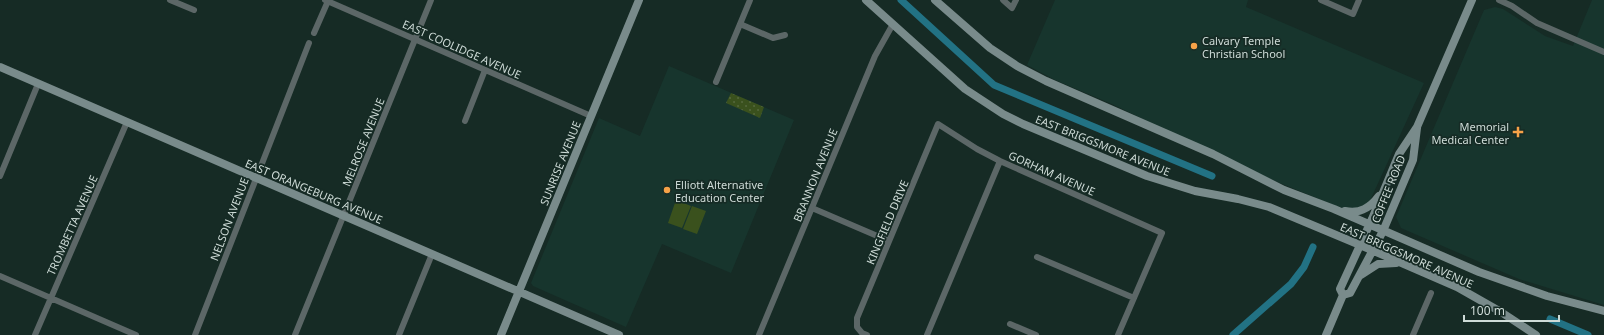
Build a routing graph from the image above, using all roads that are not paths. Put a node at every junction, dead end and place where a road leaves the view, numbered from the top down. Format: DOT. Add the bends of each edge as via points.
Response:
graph roads {
  1 [pos="170,0"];
  2 [pos="431,0"];
  3 [pos="639,0"];
  4 [pos="750,0"];
  5 [pos="866,0"];
  6 [pos="935,0"];
  7 [pos="1003,0"];
  8 [pos="1016,0"];
  9 [pos="1321,0"];
  10 [pos="1359,0"];
  11 [pos="1472,0"];
  12 [pos="1499,0"];
  13 [pos="326,1"];
  14 [pos="194,10"];
  15 [pos="740,24"];
  16 [pos="893,24"];
  17 [pos="314,33"];
  18 [pos="785,35"];
  19 [pos="415,39"];
  20 [pos="309,43"];
  21 [pos="1604,52"];
  22 [pos="0,67"];
  23 [pos="485,70"];
  24 [pos="716,82"];
  25 [pos="38,84"];
  26 [pos="591,116"];
  27 [pos="465,121"];
  28 [pos="127,122"];
  29 [pos="938,124"];
  30 [pos="1417,127"];
  31 [pos="1000,161"];
  32 [pos="0,176"];
  33 [pos="256,178"];
  34 [pos="1384,189"];
  35 [pos="812,208"];
  36 [pos="1334,209"];
  37 [pos="344,216"];
  38 [pos="1370,224"];
  39 [pos="1383,231"];
  40 [pos="889,241"];
  41 [pos="1360,245"];
  42 [pos="1373,250"];
  43 [pos="432,254"];
  44 [pos="1038,257"];
  45 [pos="1401,263"];
  46 [pos="0,276"];
  47 [pos="1359,277"];
  48 [pos="519,292"];
  49 [pos="1432,293"];
  50 [pos="1343,295"];
  51 [pos="51,298"];
  52 [pos="1134,298"];
  53 [pos="1604,311"];
  54 [pos="1010,324"];
  55 [pos="606,332"];
  56 [pos="35,335"];
  57 [pos="136,335"];
  58 [pos="195,335"];
  59 [pos="295,335"];
  60 [pos="399,335"];
  61 [pos="501,335"];
  62 [pos="619,335"];
  63 [pos="759,335"];
  64 [pos="867,335"];
  65 [pos="927,335"];
  66 [pos="1036,335"];
  67 [pos="1118,335"];
  68 [pos="1326,335"];
  69 [pos="1413,335"];
  70 [pos="1536,335"];
  1 -- 14 [label="street"];
  2 -- 19 [label="street, MELROSE AVENUE"];
  3 -- 26 [label="main road, SUNRISE AVENUE"];
  4 -- 15 [label="street"];
  5 -- 16 [label="main road, EAST BRIGGSMORE AVENUE"];
  6 -- 36 [label="main road, EAST BRIGGSMORE AVENUE" via="990,48 1017,66 1213,154 1284,190"];
  7 -- 8 [label="street" via="1012,8"];
  9 -- 10 [label="street" via="1353,14"];
  11 -- 30 [label="main road, COFFEE ROAD"];
  12 -- 21 [label="street" via="1537,24"];
  13 -- 17 [label="street"];
  13 -- 19 [label="street, EAST COOLIDGE AVENUE"];
  15 -- 18 [label="street" via="772,38"];
  15 -- 24 [label="street"];
  16 -- 35 [label="street, BRANNON AVENUE" via="875,56"];
  16 -- 41 [label="main road, EAST BRIGGSMORE AVENUE" via="965,89 1023,124 1147,176 1196,191 1269,207"];
  19 -- 23 [label="street, EAST COOLIDGE AVENUE"];
  19 -- 37 [label="street, MELROSE AVENUE"];
  20 -- 33 [label="street, NELSON AVENUE"];
  22 -- 25 [label="main road, EAST ORANGEBURG AVENUE"];
  23 -- 26 [label="street, EAST COOLIDGE AVENUE"];
  23 -- 27 [label="street"];
  25 -- 28 [label="main road, EAST ORANGEBURG AVENUE"];
  25 -- 32 [label="street"];
  26 -- 48 [label="main road, SUNRISE AVENUE"];
  28 -- 33 [label="main road, EAST ORANGEBURG AVENUE"];
  28 -- 51 [label="street, TROMBETTA AVENUE"];
  29 -- 31 [label="street, GORHAM AVENUE"];
  29 -- 40 [label="street, KINGFIELD DRIVE"];
  30 -- 34 [label="main road, COFFEE ROAD" via="1399,154"];
  30 -- 39 [label="main road, COFFEE ROAD" via="1413,160"];
  31 -- 52 [label="street, GORHAM AVENUE" via="1162,233"];
  31 -- 65 [label="street"];
  33 -- 37 [label="main road, EAST ORANGEBURG AVENUE"];
  33 -- 58 [label="street, NELSON AVENUE"];
  34 -- 36 [label="main road" via="1366,210 1352,212"];
  34 -- 38 [label="main road, COFFEE ROAD"];
  35 -- 40 [label="street"];
  35 -- 63 [label="street, BRANNON AVENUE"];
  36 -- 38 [label="main road, EAST BRIGGSMORE AVENUE"];
  37 -- 43 [label="main road, EAST ORANGEBURG AVENUE"];
  37 -- 59 [label="street, MELROSE AVENUE"];
  38 -- 39 [label="main road, EAST BRIGGSMORE AVENUE"];
  38 -- 41 [label="main road, COFFEE ROAD"];
  39 -- 42 [label="main road, COFFEE ROAD"];
  39 -- 53 [label="main road, EAST BRIGGSMORE AVENUE" via="1480,272 1547,296"];
  40 -- 64 [label="street, KINGFIELD DRIVE" via="857,318 859,331"];
  41 -- 42 [label="main road, EAST BRIGGSMORE AVENUE"];
  41 -- 50 [label="main road, COFFEE ROAD" via="1340,289"];
  42 -- 45 [label="main road, EAST BRIGGSMORE AVENUE"];
  42 -- 47 [label="main road, COFFEE ROAD"];
  43 -- 48 [label="main road, EAST ORANGEBURG AVENUE"];
  43 -- 60 [label="street"];
  44 -- 52 [label="street"];
  45 -- 47 [label="main road" via="1378,264"];
  45 -- 70 [label="main road, EAST BRIGGSMORE AVENUE" via="1474,296"];
  46 -- 51 [label="street"];
  47 -- 50 [label="main road, COFFEE ROAD" via="1350,293"];
  48 -- 55 [label="main road, EAST ORANGEBURG AVENUE"];
  48 -- 61 [label="main road, SUNRISE AVENUE"];
  49 -- 69 [label="street"];
  50 -- 68 [label="main road, COFFEE ROAD"];
  51 -- 56 [label="street, TROMBETTA AVENUE"];
  51 -- 57 [label="street"];
  52 -- 67 [label="street"];
  54 -- 66 [label="street"];
  55 -- 62 [label="main road, EAST ORANGEBURG AVENUE"];
}
